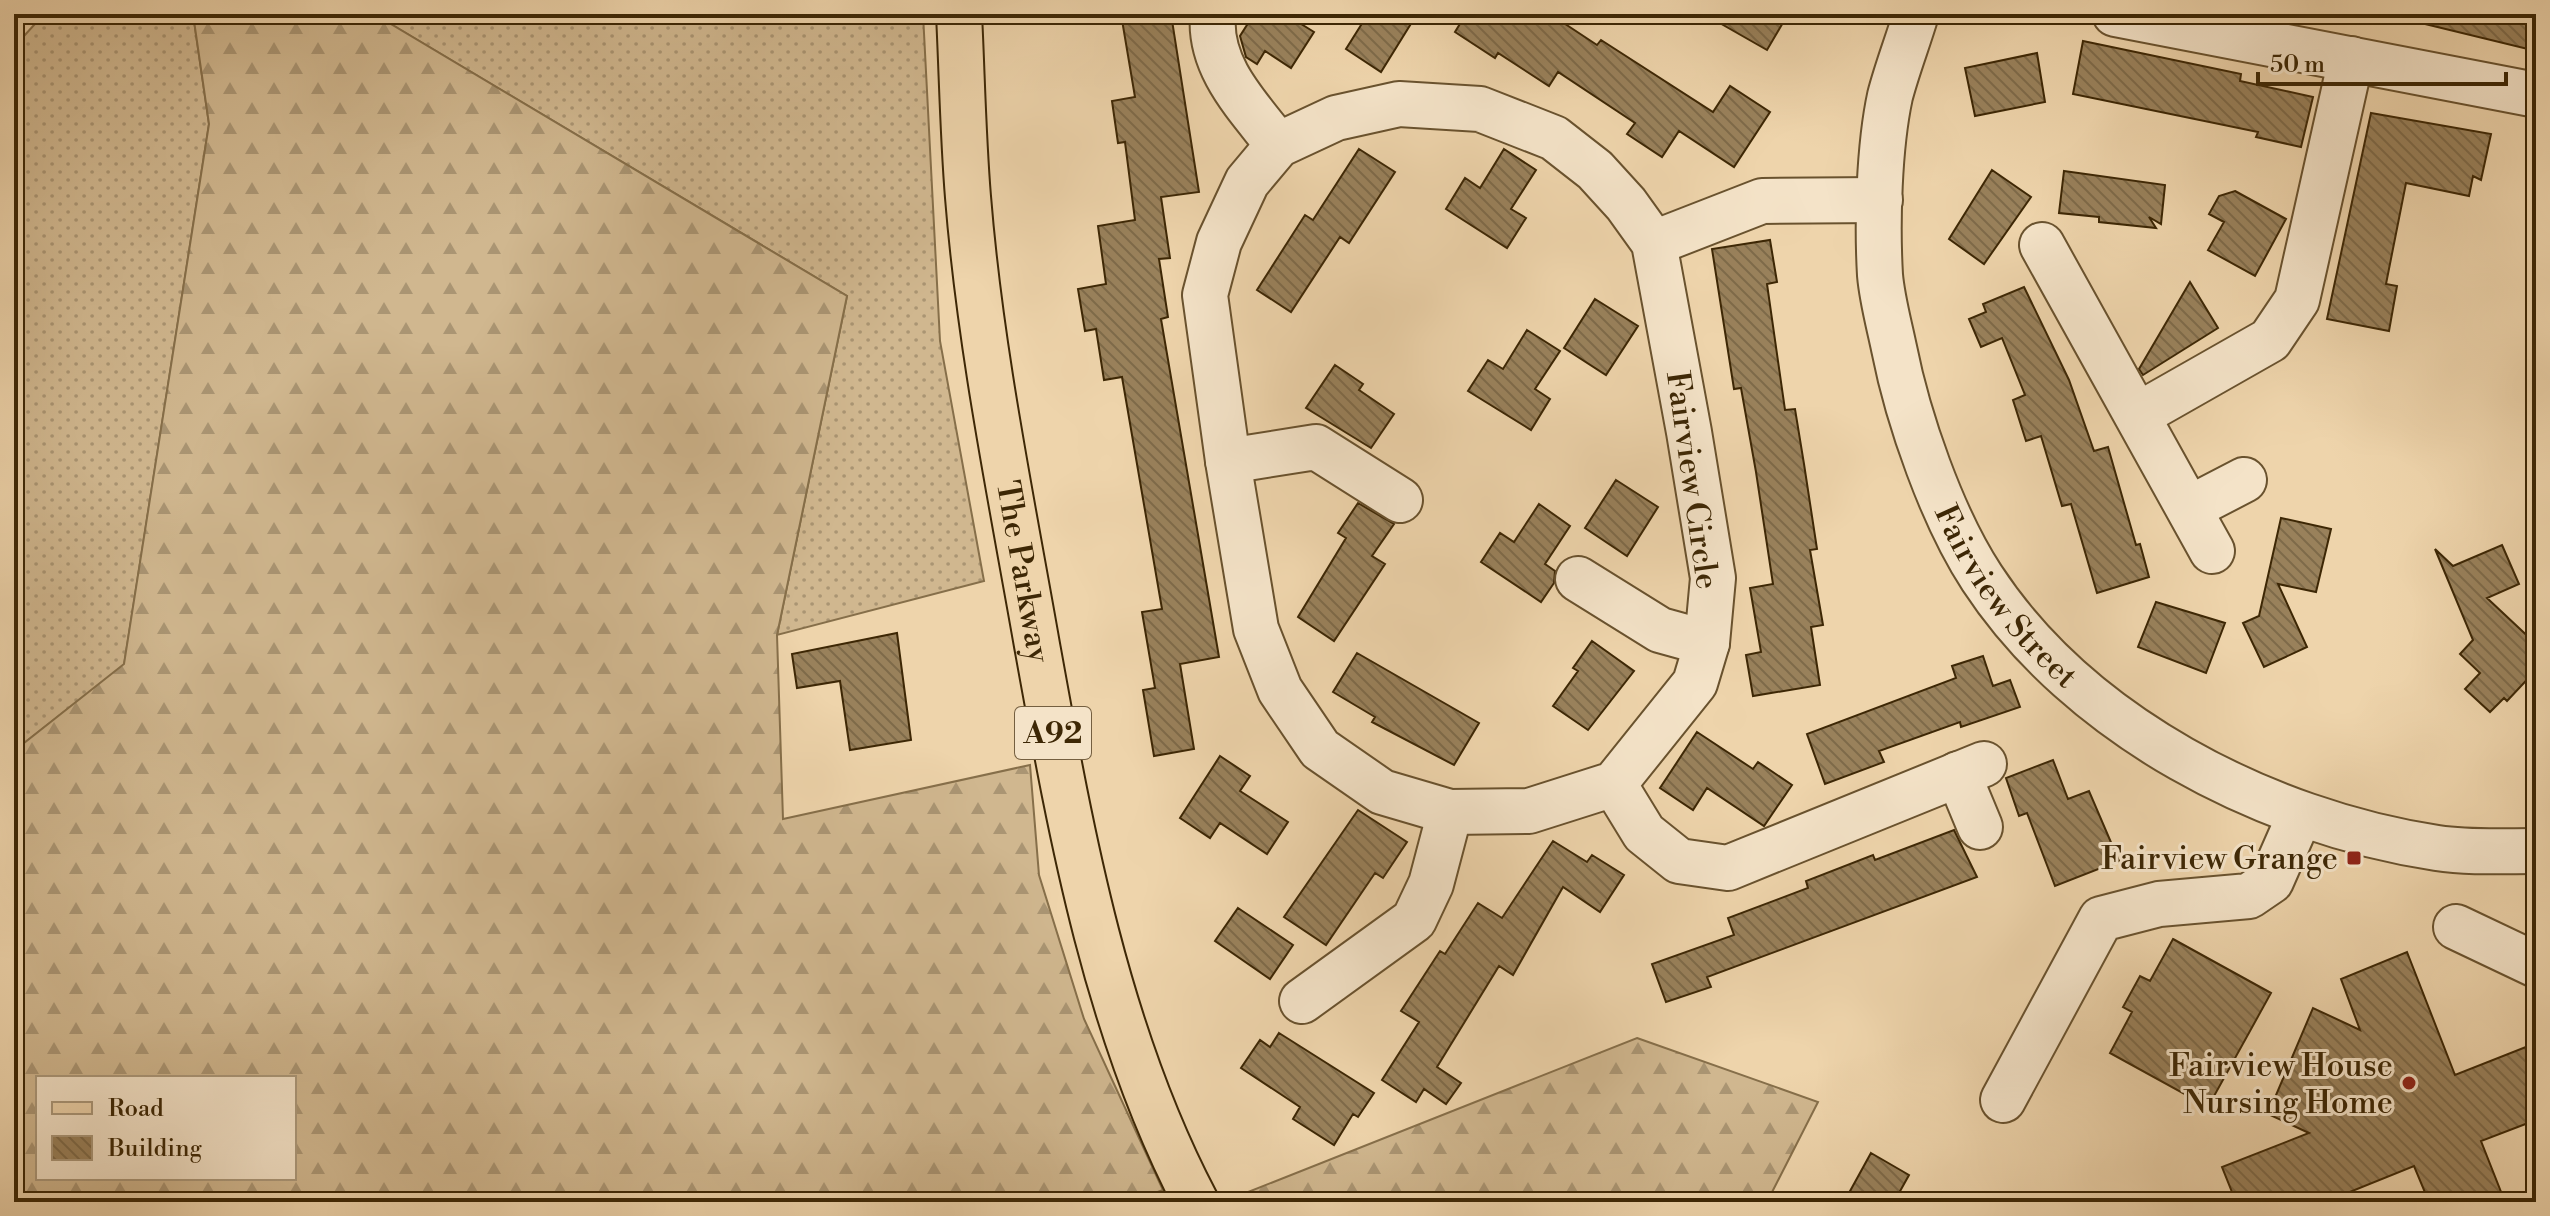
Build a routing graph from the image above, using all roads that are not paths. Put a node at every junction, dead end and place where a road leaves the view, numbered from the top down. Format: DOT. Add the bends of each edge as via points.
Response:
graph roads {
  1 [pos="959,14"];
  2 [pos="1213,14"];
  3 [pos="1916,14"];
  4 [pos="2141,17"];
  5 [pos="2351,59"];
  6 [pos="2536,95"];
  7 [pos="1278,145"];
  8 [pos="1880,200"];
  9 [pos="1654,243"];
  10 [pos="2042,245"];
  11 [pos="2138,415"];
  12 [pos="1228,461"];
  13 [pos="2244,480"];
  14 [pos="1400,500"];
  15 [pos="2190,508"];
  16 [pos="2212,551"];
  17 [pos="1578,579"];
  18 [pos="1707,643"];
  19 [pos="1614,784"];
  20 [pos="1450,812"];
  21 [pos="2300,815"];
  22 [pos="1980,827"];
  23 [pos="2536,851"];
  24 [pos="2456,927"];
  25 [pos="2536,965"];
  26 [pos="1302,1001"];
  27 [pos="2003,1100"];
  28 [pos="1196,1202"];
  1 -- 28 [label="main road, The Parkway / A92" via="972,231 1001,443 1058,762 1111,982 1145,1085"];
  2 -- 7 [label="street" via="1211,36 1220,65"];
  3 -- 8 [label="street, Fairview Street" via="1890,98"];
  4 -- 5 [label="street"];
  5 -- 6 [label="street"];
  5 -- 11 [label="street" via="2297,300 2270,340"];
  7 -- 9 [label="street, Fairview Circle" via="1336,118 1399,104 1480,109 1565,146 1595,170"];
  7 -- 12 [label="street, Fairview Circle" via="1247,182 1219,242 1205,295"];
  8 -- 9 [label="street" via="1762,201"];
  8 -- 21 [label="street, Fairview Street" via="1880,277 1905,402 1982,577 2080,687 2136,730 2228,784"];
  9 -- 18 [label="street, Fairview Circle" via="1713,578"];
  10 -- 11 [label="street"];
  11 -- 15 [label="street"];
  12 -- 14 [label="street" via="1316,447"];
  12 -- 20 [label="street, Fairview Circle" via="1256,629 1280,690 1320,749 1382,792"];
  13 -- 15 [label="street"];
  15 -- 16 [label="street"];
  17 -- 18 [label="street" via="1660,630"];
  18 -- 19 [label="street, Fairview Circle" via="1695,683"];
  19 -- 20 [label="street, Fairview Circle" via="1529,811"];
  19 -- 22 [label="street" via="1644,833 1679,861 1728,868 1971,769"];
  20 -- 26 [label="street" via="1431,884 1414,920"];
  21 -- 23 [label="street, Fairview Street" via="2439,848"];
  21 -- 27 [label="street" via="2271,881 2249,896 2159,904 2101,919"];
  24 -- 25 [label="street"];
}
